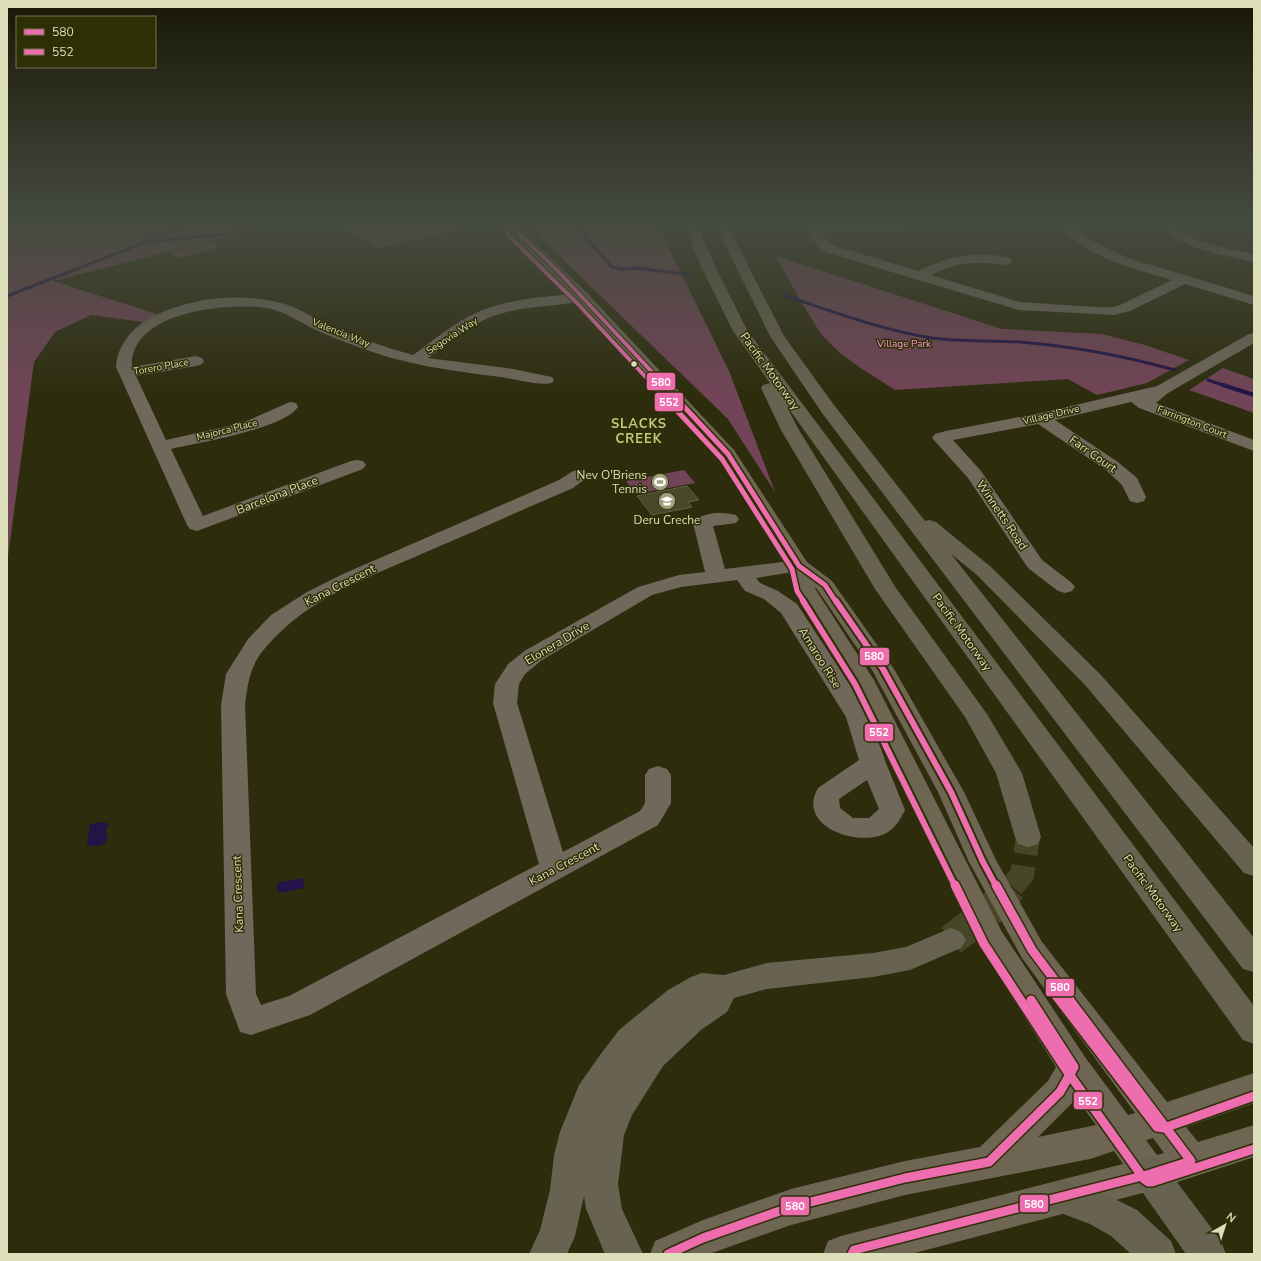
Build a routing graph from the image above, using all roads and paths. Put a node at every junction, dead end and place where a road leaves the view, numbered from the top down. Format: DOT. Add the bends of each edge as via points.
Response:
graph roads {
  1 [pos="567,281"];
  2 [pos="715,281"];
  3 [pos="749,281"];
  4 [pos="934,281"];
  5 [pos="1181,281"];
  6 [pos="1186,281"];
  7 [pos="583,297"];
  8 [pos="1254,301"];
  9 [pos="740,331"];
  10 [pos="1254,337"];
  11 [pos="1238,346"];
  12 [pos="1254,352"];
  13 [pos="415,360"];
  14 [pos="196,361"];
  15 [pos="127,373"];
  16 [pos="546,380"];
  17 [pos="1138,400"];
  18 [pos="290,407"];
  19 [pos="1047,422"];
  20 [pos="948,444"];
  21 [pos="161,446"];
  22 [pos="1254,446"];
  23 [pos="357,465"];
  24 [pos="579,475"];
  25 [pos="1138,497"];
  26 [pos="898,499"];
  27 [pos="729,519"];
  28 [pos="197,525"];
  29 [pos="799,566"];
  30 [pos="744,573"];
  31 [pos="716,576"];
  32 [pos="1065,587"];
  33 [pos="873,763"];
  34 [pos="658,774"];
  35 [pos="1028,837"];
  36 [pos="1254,866"];
  37 [pos="554,869"];
  38 [pos="951,940"];
  39 [pos="1254,960"];
  40 [pos="724,988"];
  41 [pos="1254,1030"];
  42 [pos="1074,1067"];
  43 [pos="1254,1088"];
  44 [pos="1161,1120"];
  45 [pos="1120,1133"];
  46 [pos="1254,1141"];
  47 [pos="1191,1161"];
  48 [pos="989,1162"];
  49 [pos="1150,1174"];
  50 [pos="1063,1197"];
  51 [pos="849,1253"];
  52 [pos="547,1254"];
  53 [pos="625,1254"];
  54 [pos="668,1254"];
  55 [pos="1158,1254"];
  56 [pos="1208,1254"];
  1 -- 7 [label="main road"];
  2 -- 9 [label="highway, Pacific Motorway"];
  3 -- 26 [label="highway" via="777,336 828,409"];
  4 -- 5 [label="street" via="1019,306 1095,311 1125,308"];
  6 -- 8 [label="street"];
  7 -- 13 [label="street, Segovia Way" via="493,312 479,317"];
  7 -- 29 [label="main road" via="728,454"];
  9 -- 35 [label="highway" via="790,430 886,589 975,714 1009,773"];
  9 -- 41 [label="highway, Pacific Motorway"];
  10 -- 11 [label="street, Village Drive"];
  11 -- 12 [label="street"];
  11 -- 17 [label="street, Village Drive" via="1162,390"];
  13 -- 15 [label="street, Valencia Way" via="336,334 283,308 254,303 233,303 195,307 161,317 144,328 137,334 126,353 123,361"];
  13 -- 16 [label="street, Valencia Way"];
  14 -- 15 [label="street, Torero Place"];
  15 -- 21 [label="street, Valencia Way"];
  17 -- 19 [label="street, Village Drive"];
  17 -- 22 [label="street, Farrington Court"];
  18 -- 21 [label="street, Majorca Place" via="247,427"];
  19 -- 20 [label="street, Village Drive" via="971,442"];
  19 -- 25 [label="street, Farr Court" via="1112,466 1130,482"];
  20 -- 32 [label="street, Winnetts Road" via="975,475 1035,564"];
  21 -- 28 [label="street, Valencia Way"];
  23 -- 28 [label="street, Barcelona Place"];
  24 -- 37 [label="street, Kana Crescent" via="566,484 357,574 314,596 279,620 256,644 238,674 233,704 241,994 251,1022 299,1006"];
  26 -- 36 [label="highway" via="984,571 1093,680"];
  26 -- 39 [label="highway"];
  27 -- 31 [label="street" via="713,519 703,523"];
  29 -- 30 [label="street, Elonera Drive"];
  29 -- 42 [label="main road" via="804,588 862,680 992,940"];
  29 -- 44 [label="main road" via="825,584 883,669 951,792 983,862 1032,950"];
  30 -- 31 [label="street, Elonera Drive"];
  30 -- 33 [label="street, Amaroo Rise" via="752,587 771,595 789,609 858,717"];
  31 -- 37 [label="street, Elonera Drive" via="679,581 645,591 534,656 516,669 507,684 505,702"];
  34 -- 37 [label="street, Kana Crescent" via="658,803 649,818"];
  38 -- 40 [label="highway" via="910,958 873,966 767,976"];
  40 -- 52 [label="highway" via="702,986 679,999 630,1040 611,1065 592,1096 577,1132 571,1155 568,1190 557,1236"];
  40 -- 53 [label="highway" via="716,1003 690,1021 652,1056 618,1107 607,1135 600,1184 604,1209"];
  42 -- 45 [label="main road"];
  42 -- 48 [label="main road" via="1060,1092"];
  43 -- 44 [label="main road"];
  44 -- 45 [label="main road"];
  44 -- 47 [label="main road"];
  45 -- 48 [label="main road" via="1090,1143"];
  45 -- 49 [label="main road"];
  46 -- 47 [label="main road"];
  47 -- 49 [label="main road"];
  48 -- 54 [label="main road" via="905,1178 791,1207 703,1238"];
  49 -- 50 [label="main road"];
  49 -- 56 [label="highway"];
  50 -- 51 [label="main road"];
  50 -- 55 [label="highway" via="1100,1210 1124,1223"];
}
